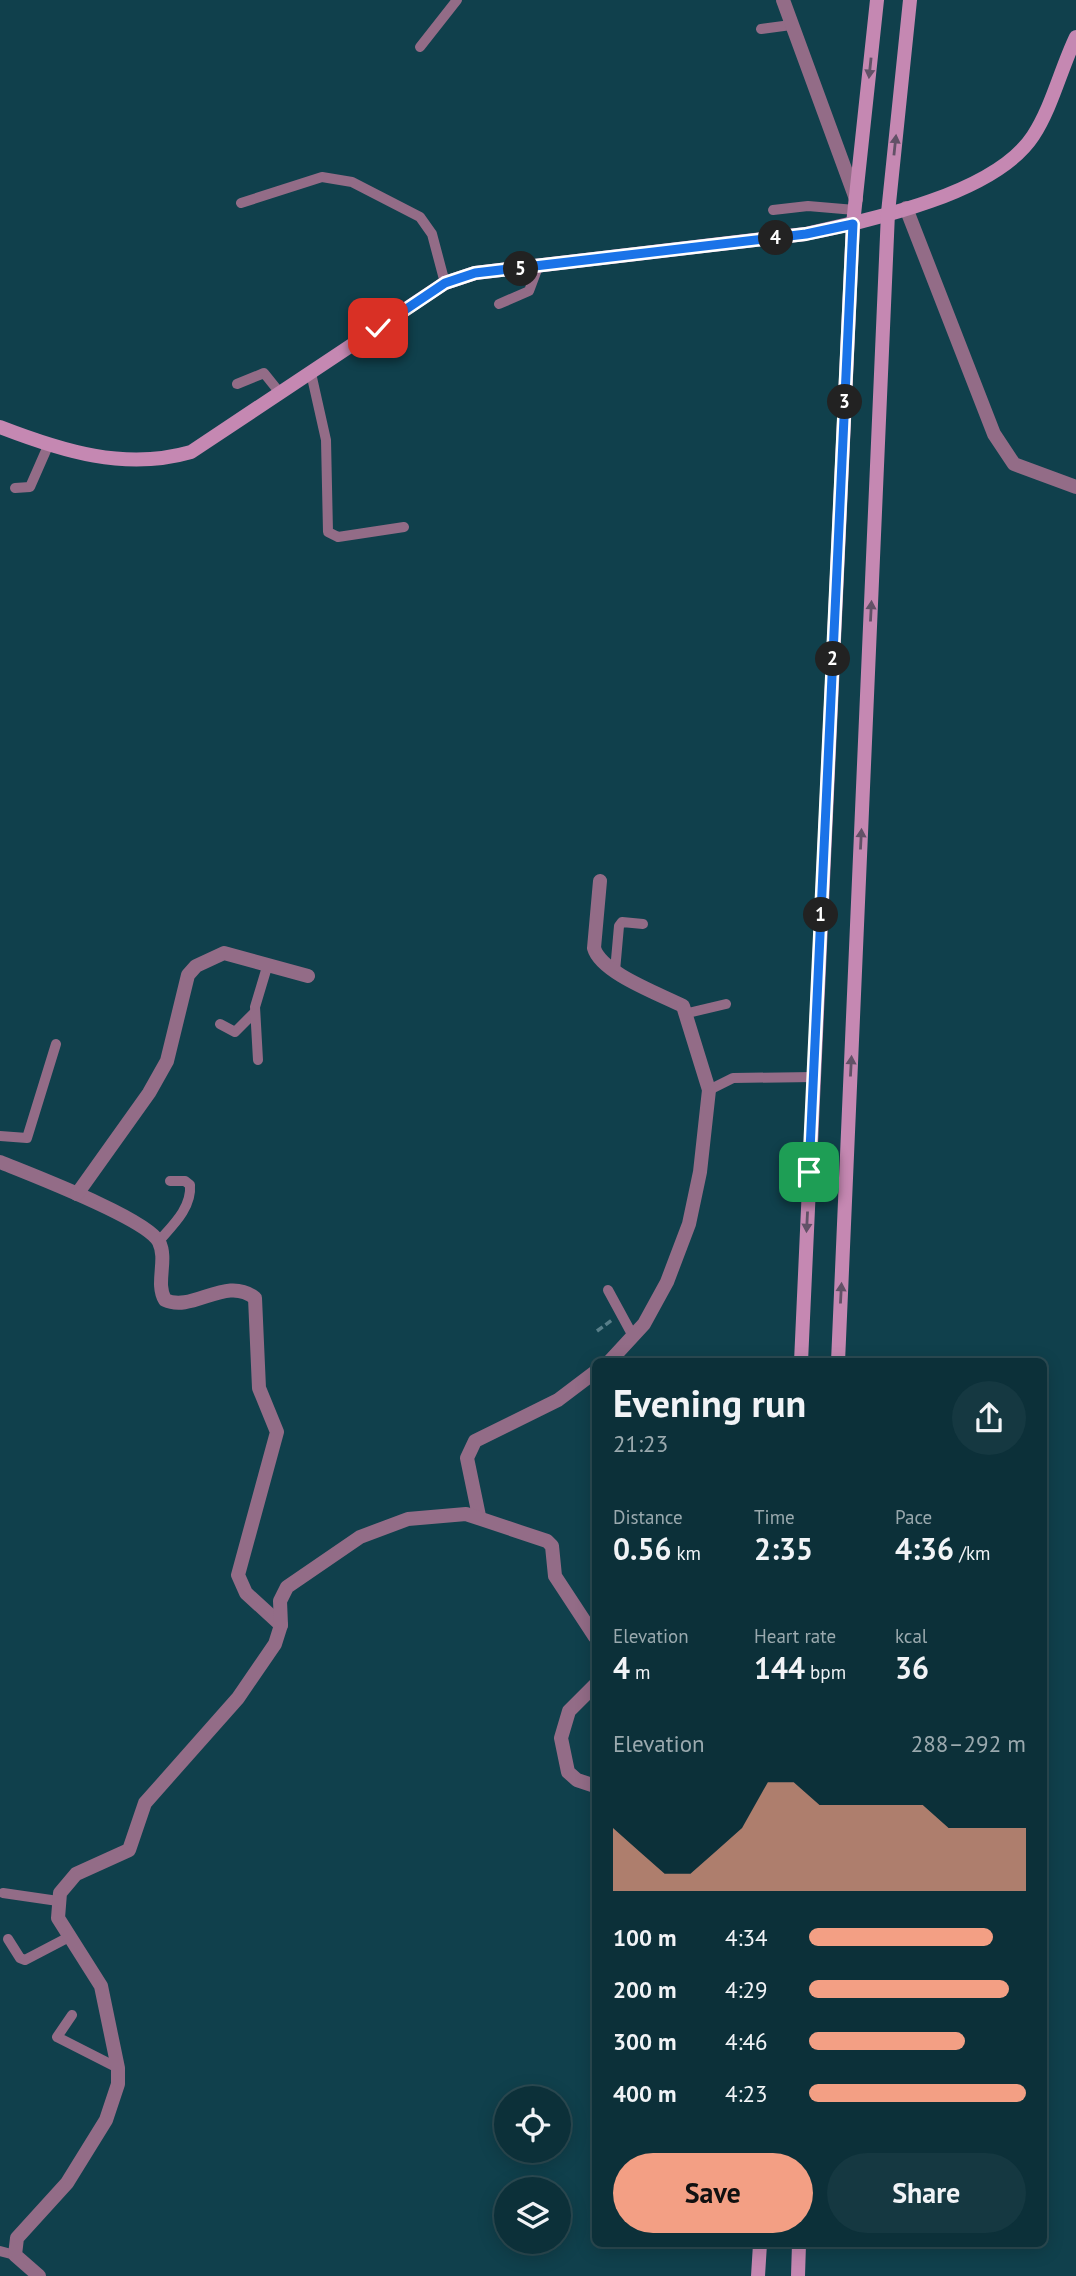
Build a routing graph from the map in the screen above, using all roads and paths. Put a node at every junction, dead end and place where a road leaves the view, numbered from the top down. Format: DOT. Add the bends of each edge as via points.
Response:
graph roads {
  1 [pos="457,0"];
  2 [pos="783,0"];
  3 [pos="877,0"];
  4 [pos="910,0"];
  5 [pos="791,25"];
  6 [pos="761,29"];
  7 [pos="1076,37"];
  8 [pos="420,47"];
  9 [pos="241,203"];
  10 [pos="906,208"];
  11 [pos="773,210"];
  12 [pos="855,211"];
  13 [pos="888,213"];
  14 [pos="538,267"];
  15 [pos="445,283"];
  16 [pos="499,304"];
  17 [pos="311,373"];
  18 [pos="237,384"];
  19 [pos="280,393"];
  20 [pos="1,430"];
  21 [pos="48,446"];
  22 [pos="1076,487"];
  23 [pos="15,488"];
  24 [pos="404,527"];
  25 [pos="600,881"];
  26 [pos="643,925"];
  27 [pos="267,967"];
  28 [pos="615,971"];
  29 [pos="308,976"];
  30 [pos="726,1004"];
  31 [pos="254,1013"];
  32 [pos="688,1013"];
  33 [pos="220,1024"];
  34 [pos="56,1044"];
  35 [pos="258,1060"];
  36 [pos="814,1077"];
  37 [pos="709,1090"];
  38 [pos="0,1136"];
  39 [pos="0,1162"];
  40 [pos="170,1181"];
  41 [pos="77,1194"];
  42 [pos="159,1242"];
  43 [pos="608,1290"];
  44 [pos="633,1336"];
  45 [pos="612,1358"];
  46 [pos="801,1358"];
  47 [pos="838,1358"];
  48 [pos="592,1376"];
  49 [pos="479,1516"];
  50 [pos="590,1618"];
  51 [pos="281,1625"];
  52 [pos="592,1688"];
  53 [pos="592,1785"];
  54 [pos="3,1893"];
  55 [pos="58,1901"];
  56 [pos="69,1937"];
  57 [pos="8,1939"];
  58 [pos="72,2015"];
  59 [pos="118,2068"];
  60 [pos="760,2247"];
  61 [pos="799,2247"];
  62 [pos="0,2251"];
  63 [pos="15,2255"];
  64 [pos="39,2276"];
  65 [pos="758,2276"];
  66 [pos="798,2276"];
  1 -- 8 [label="lane"];
  2 -- 5 [label="street"];
  3 -- 12 [label="street, one-way"];
  13 -- 4 [label="street, one-way"];
  5 -- 6 [label="lane"];
  5 -- 12 [label="street"];
  7 -- 10 [label="street" via="1034,134 1015,158 988,177"];
  9 -- 15 [label="lane" via="323,177 352,182 420,217 432,234"];
  10 -- 13 [label="street"];
  10 -- 22 [label="street" via="994,435 1014,464"];
  11 -- 12 [label="lane" via="808,206"];
  12 -- 13 [label="street"];
  12 -- 14 [label="street" via="806,234"];
  12 -- 36 [label="street"];
  47 -- 13 [label="street, one-way"];
  14 -- 15 [label="street" via="475,273"];
  14 -- 16 [label="lane" via="529,291"];
  15 -- 17 [label="street"];
  17 -- 19 [label="street"];
  17 -- 24 [label="lane" via="326,440 328,532 338,537"];
  18 -- 19 [label="lane" via="264,373"];
  19 -- 21 [label="street" via="191,452 173,457 122,461"];
  20 -- 21 [label="street"];
  21 -- 23 [label="lane" via="30,487"];
  25 -- 28 [label="street" via="594,948 596,957"];
  26 -- 28 [label="lane" via="622,922 619,926"];
  27 -- 29 [label="street"];
  27 -- 31 [label="lane"];
  27 -- 41 [label="street" via="225,953 188,975 167,1061"];
  28 -- 32 [label="street" via="683,1006"];
  30 -- 32 [label="lane"];
  31 -- 33 [label="lane" via="235,1032"];
  31 -- 35 [label="lane"];
  32 -- 37 [label="street"];
  34 -- 38 [label="lane" via="32,1130 20,1140"];
  36 -- 37 [label="lane" via="733,1078"];
  36 -- 46 [label="street, one-way"];
  37 -- 44 [label="street" via="689,1224 667,1282"];
  39 -- 41 [label="street"];
  40 -- 42 [label="lane" via="185,1181 191,1192"];
  41 -- 42 [label="street" via="108,1208"];
  42 -- 51 [label="street" via="165,1300 178,1303 225,1291 250,1294 257,1304 259,1388 277,1432 238,1575 246,1593"];
  43 -- 44 [label="lane"];
  44 -- 45 [label="street"];
  48 -- 49 [label="street" via="558,1400 475,1441 467,1458"];
  49 -- 50 [label="street" via="547,1541 552,1546 555,1576"];
  49 -- 51 [label="street" via="408,1519 359,1537 287,1587 280,1601"];
  51 -- 55 [label="street" via="275,1644 247,1688 145,1803 129,1850 76,1874 67,1881"];
  52 -- 53 [label="street" via="569,1711 561,1738 568,1772"];
  54 -- 55 [label="lane"];
  55 -- 56 [label="street" via="58,1918"];
  56 -- 57 [label="lane" via="25,1960"];
  56 -- 59 [label="street" via="98,1977"];
  58 -- 59 [label="lane" via="57,2036"];
  59 -- 63 [label="street" via="116,2094 106,2120 67,2183 17,2238"];
  60 -- 65 [label="street"];
  61 -- 66 [label="street"];
  62 -- 63 [label="lane"];
  63 -- 64 [label="street"];
}
